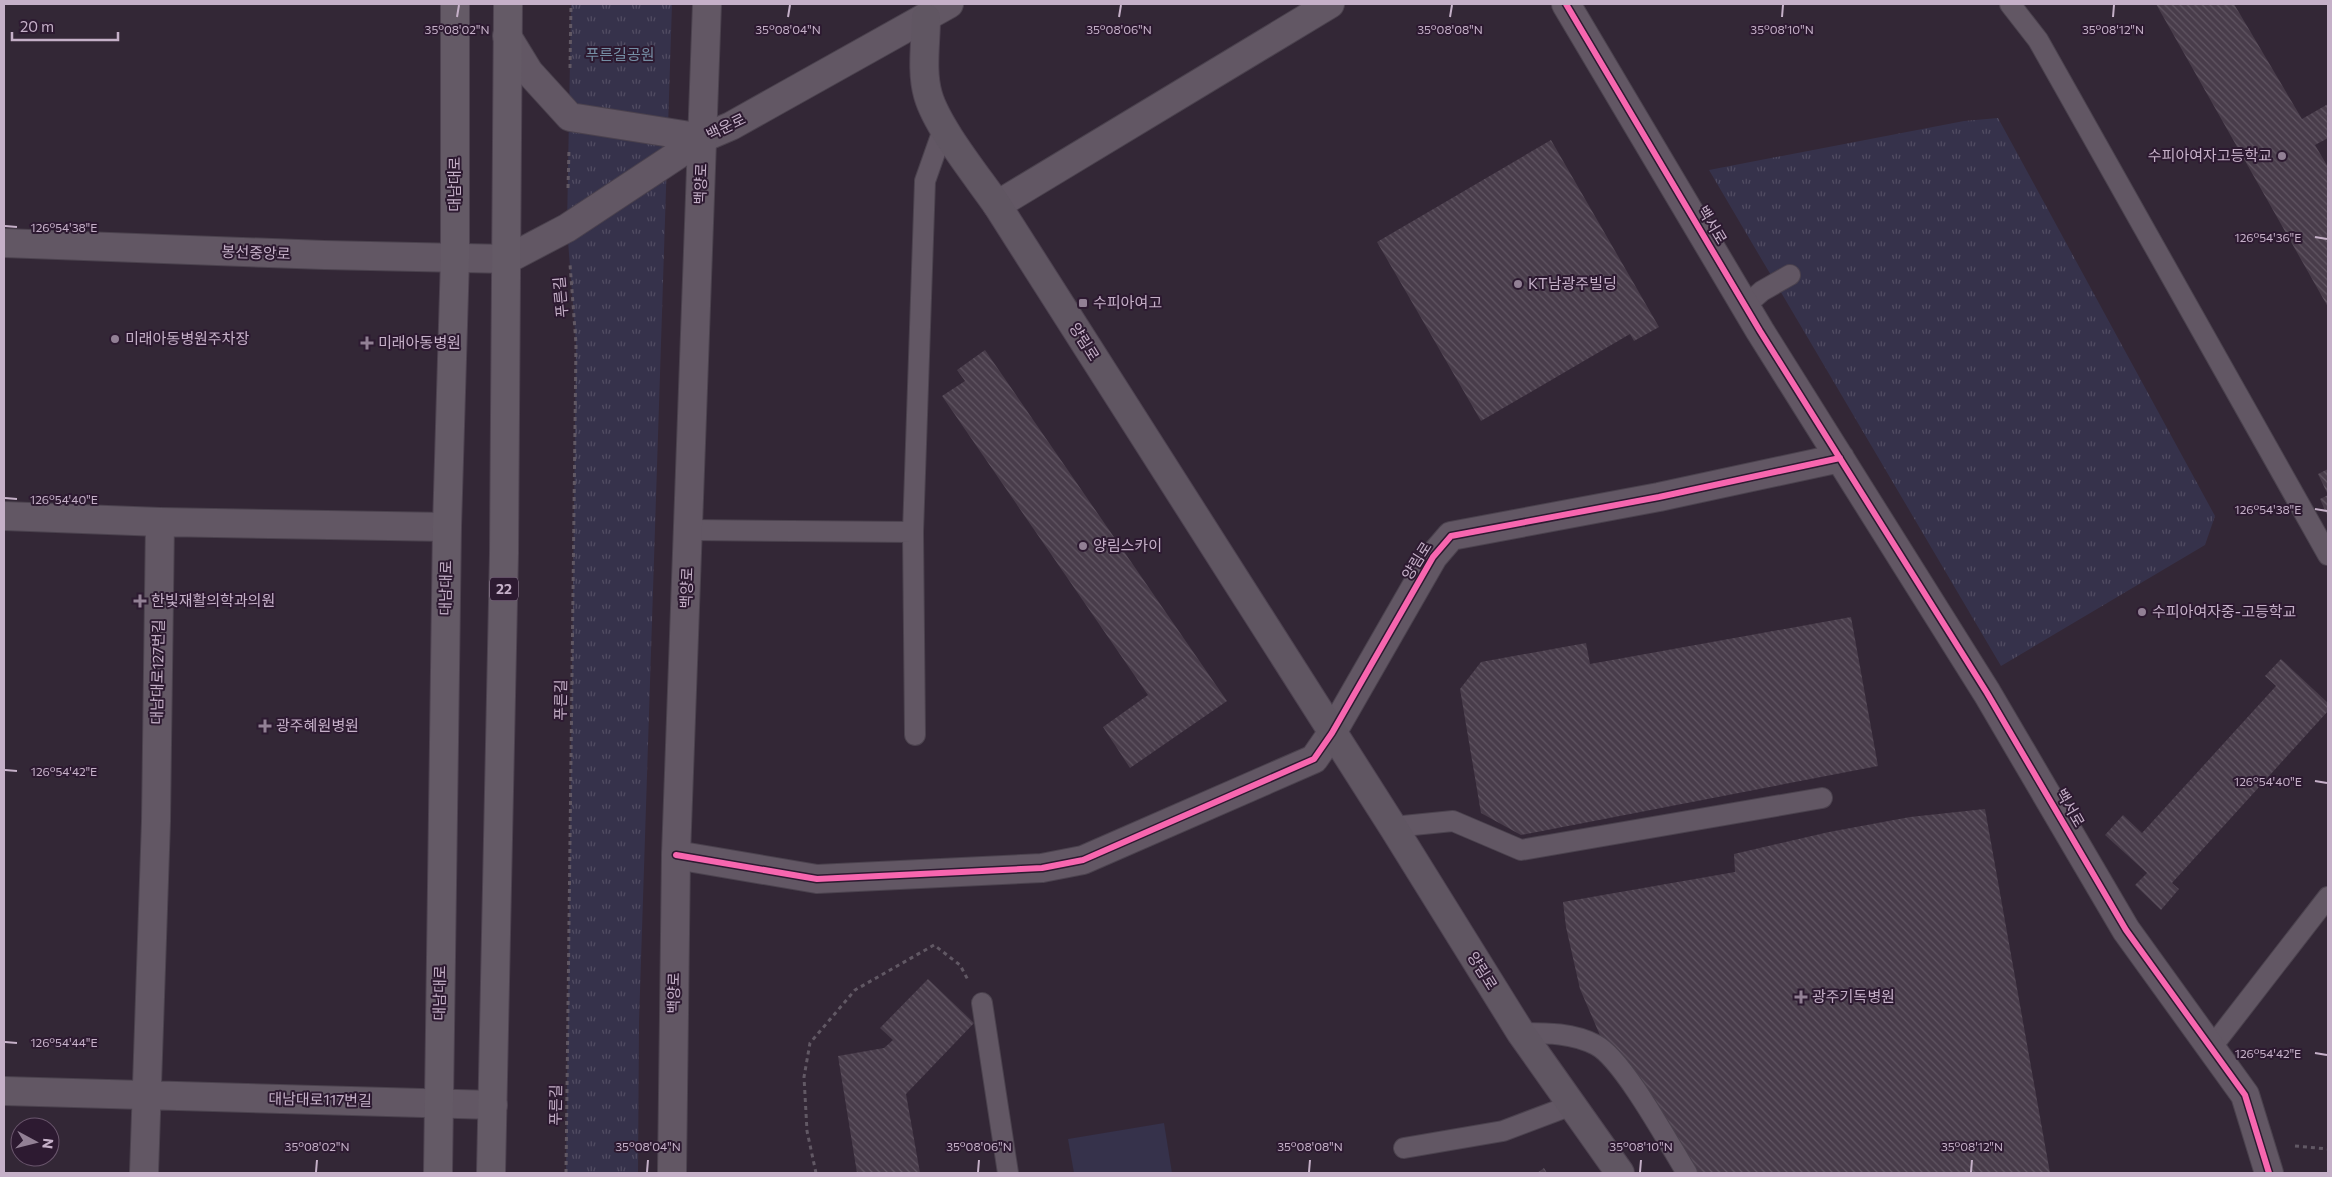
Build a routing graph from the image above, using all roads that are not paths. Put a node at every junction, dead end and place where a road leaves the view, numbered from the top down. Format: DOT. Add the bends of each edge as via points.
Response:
graph roads {
  1 [pos="455,4"];
  2 [pos="508,4"];
  3 [pos="707,4"];
  4 [pos="949,4"];
  5 [pos="1330,4"];
  6 [pos="1566,4"];
  7 [pos="2010,4"];
  8 [pos="926,11"];
  9 [pos="507,36"];
  10 [pos="944,127"];
  11 [pos="703,138"];
  12 [pos="997,205"];
  13 [pos="4,243"];
  14 [pos="455,258"];
  15 [pos="508,259"];
  16 [pos="1790,275"];
  17 [pos="1746,305"];
  18 [pos="1840,458"];
  19 [pos="4,516"];
  20 [pos="160,522"];
  21 [pos="447,527"];
  22 [pos="689,530"];
  23 [pos="913,532"];
  24 [pos="2328,556"];
  25 [pos="1332,733"];
  26 [pos="914,735"];
  27 [pos="1822,798"];
  28 [pos="1393,827"];
  29 [pos="676,855"];
  30 [pos="2328,897"];
  31 [pos="982,1003"];
  32 [pos="1522,1033"];
  33 [pos="2212,1048"];
  34 [pos="4,1091"];
  35 [pos="146,1096"];
  36 [pos="438,1103"];
  37 [pos="493,1105"];
  38 [pos="1572,1105"];
  39 [pos="1404,1148"];
  40 [pos="144,1173"];
  41 [pos="438,1173"];
  42 [pos="491,1173"];
  43 [pos="672,1173"];
  44 [pos="1008,1173"];
  45 [pos="1620,1173"];
  46 [pos="1687,1173"];
  47 [pos="2269,1173"];
  1 -- 14 [label="main road, 대남대로"];
  2 -- 9 [label="main road, 22"];
  3 -- 11 [label="street, 백양로"];
  4 -- 8 [label="street, 백운로"];
  5 -- 12 [label="street"];
  6 -- 17 [label="street, 백서로"];
  7 -- 24 [label="lane" via="2038,40"];
  8 -- 10 [label="main road, 양림로" via="928,94"];
  8 -- 11 [label="street, 백운로" via="731,126"];
  9 -- 11 [label="street" via="529,72 570,117"];
  9 -- 15 [label="main road, 22"];
  10 -- 12 [label="main road, 양림로"];
  10 -- 23 [label="lane" via="925,181"];
  11 -- 15 [label="street, 백운로" via="567,228"];
  11 -- 22 [label="street, 백양로"];
  12 -- 25 [label="main road, 양림로"];
  13 -- 14 [label="street, 봉선중앙로"];
  14 -- 15 [label="street, 봉선중앙로"];
  14 -- 21 [label="main road, 대남대로"];
  15 -- 37 [label="main road, 22"];
  16 -- 17 [label="lane" via="1762,291"];
  17 -- 18 [label="street, 백서로"];
  18 -- 25 [label="street, 양림로" via="1659,497 1452,536 1433,557"];
  18 -- 33 [label="street, 백서로" via="1988,693 2126,930"];
  19 -- 20 [label="street"];
  20 -- 21 [label="street"];
  20 -- 35 [label="street, 대남대로127번길" via="156,821"];
  21 -- 36 [label="main road, 대남대로"];
  22 -- 23 [label="lane"];
  22 -- 29 [label="street, 백양로"];
  23 -- 26 [label="lane"];
  25 -- 28 [label="main road, 양림로"];
  25 -- 29 [label="street" via="1314,759 1083,860 1042,868 817,879"];
  27 -- 28 [label="lane" via="1521,850 1453,821"];
  28 -- 32 [label="main road, 양림로"];
  29 -- 43 [label="street, 백양로"];
  30 -- 33 [label="lane"];
  31 -- 44 [label="lane"];
  32 -- 38 [label="main road, 양림로"];
  32 -- 46 [label="lane" via="1573,1036 1607,1052 1622,1070"];
  33 -- 47 [label="street, 백서로" via="2245,1095"];
  34 -- 35 [label="street, 대남대로117번길"];
  35 -- 36 [label="street, 대남대로117번길"];
  35 -- 40 [label="street"];
  36 -- 37 [label="street, 대남대로117번길"];
  36 -- 41 [label="main road, 대남대로"];
  37 -- 42 [label="main road, 22"];
  38 -- 39 [label="lane" via="1503,1131"];
  38 -- 45 [label="main road, 양림로"];
}
